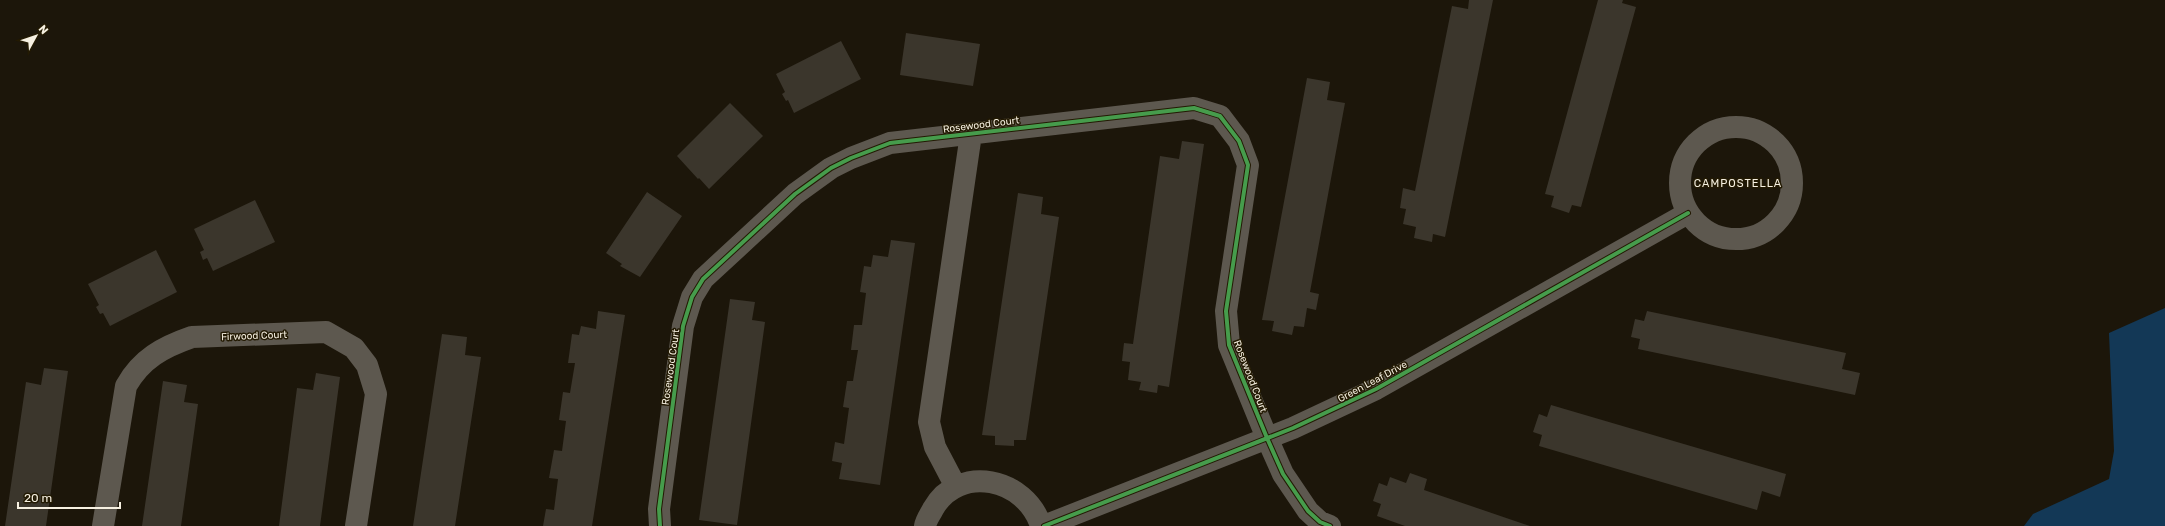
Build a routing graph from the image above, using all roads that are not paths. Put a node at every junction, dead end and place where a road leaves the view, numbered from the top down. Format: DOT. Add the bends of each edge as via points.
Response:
graph roads {
  1 [pos="971,134"];
  2 [pos="1688,213"];
  3 [pos="1266,438"];
  4 [pos="956,487"];
  5 [pos="103,526"];
  6 [pos="356,526"];
  7 [pos="660,526"];
  8 [pos="925,526"];
  9 [pos="1041,526"];
  10 [pos="1044,526"];
  11 [pos="1330,526"];
  1 -- 3 [label="street, Rosewood Court" via="1194,108 1220,116 1239,141 1248,165 1226,311 1229,346"];
  1 -- 4 [label="street" via="930,422 935,447"];
  1 -- 7 [label="street, Rosewood Court" via="890,143 831,168 795,194 703,279 692,297 683,326 659,509"];
  2 -- 2 [label="street" via="1703,229 1723,238 1745,238 1766,231 1782,216 1791,196 1791,174 1784,153 1769,137 1748,128 1726,128 1706,135 1690,150 1681,170 1681,192"];
  2 -- 3 [label="street, Green Leaf Drive" via="1376,389"];
  3 -- 10 [label="street, Green Leaf Drive"];
  3 -- 11 [label="street, Rosewood Court" via="1284,474 1308,511 1320,522"];
  4 -- 8 [label="street" via="937,502"];
  4 -- 9 [label="street" via="979,481 1002,484 1023,496 1037,515"];
  5 -- 6 [label="street, Firwood Court" via="126,386 134,372 147,359 173,344 192,337 326,332 354,348 363,359 376,394"];
}
